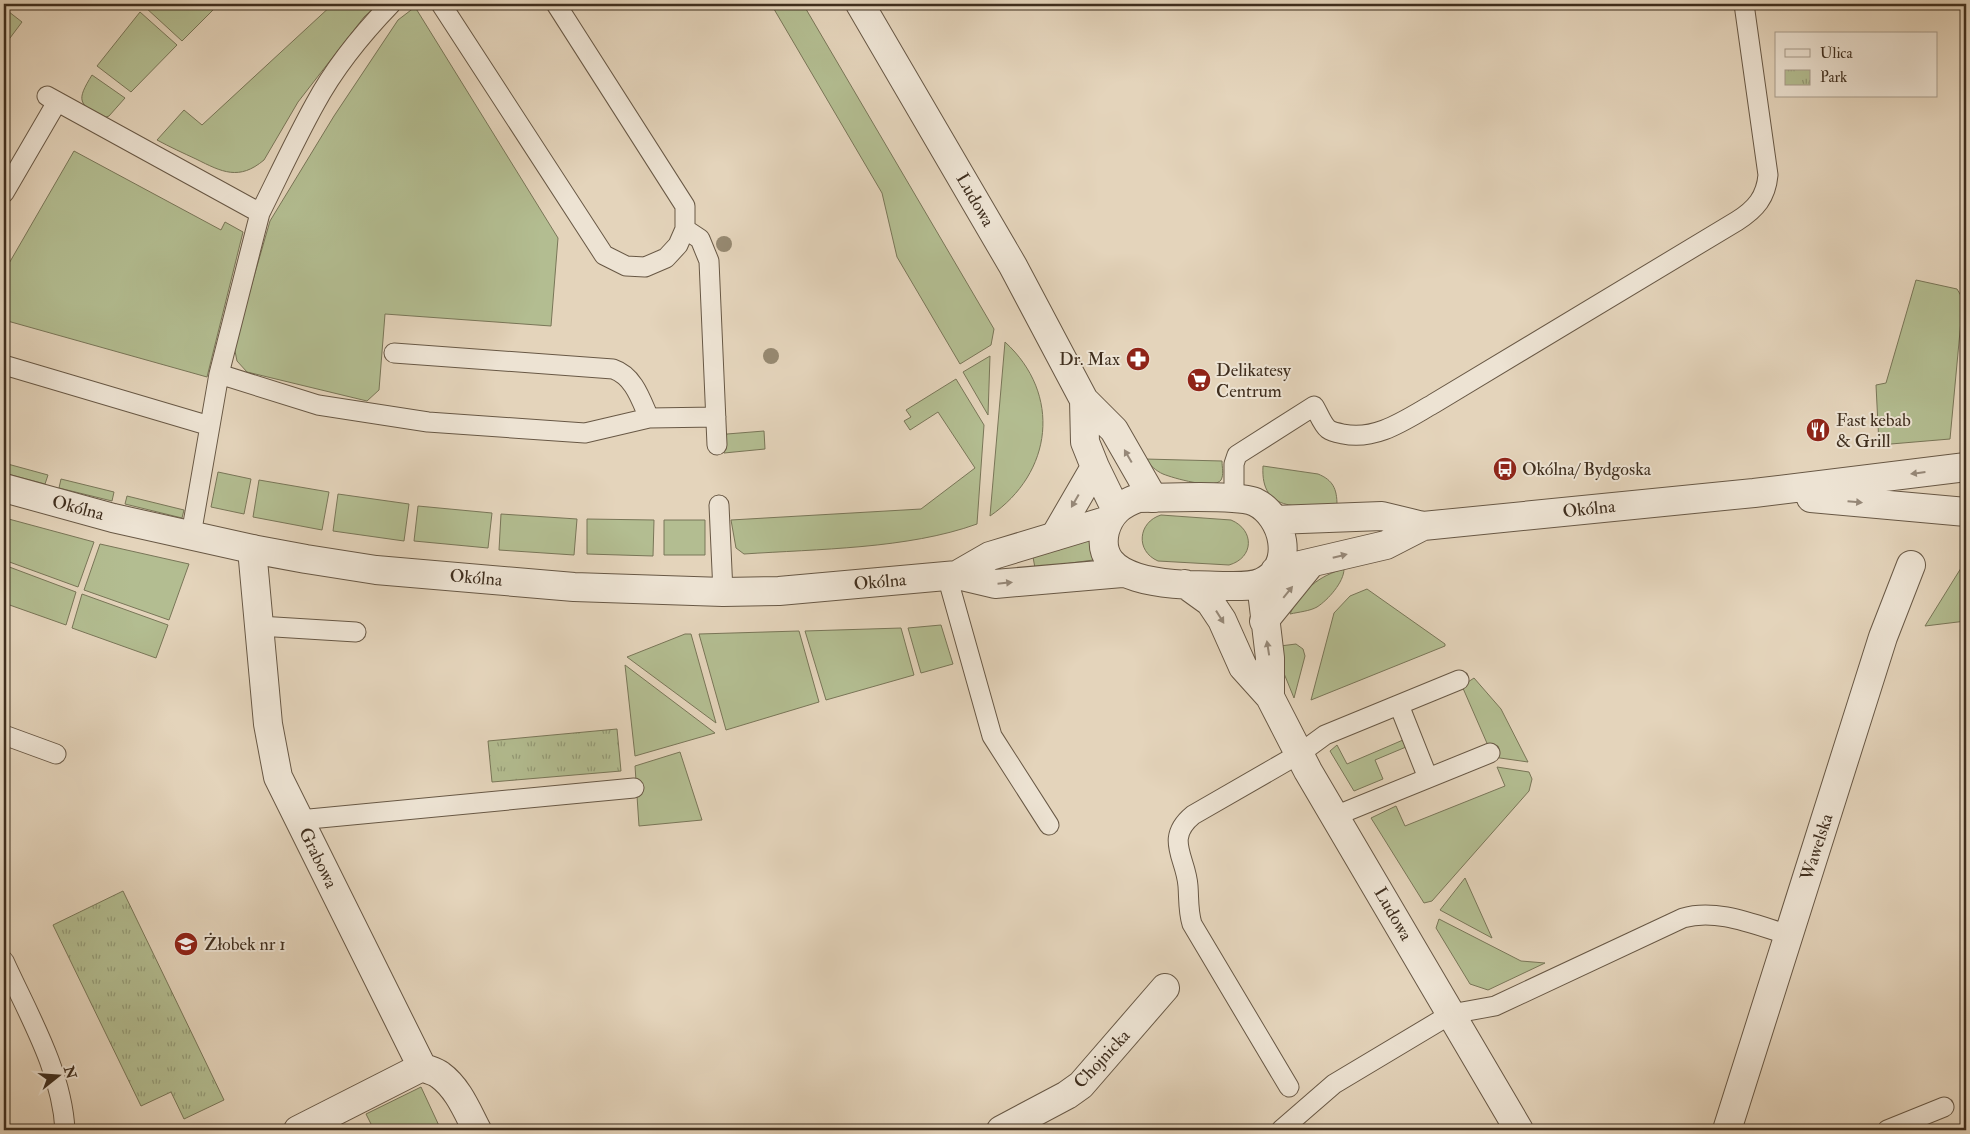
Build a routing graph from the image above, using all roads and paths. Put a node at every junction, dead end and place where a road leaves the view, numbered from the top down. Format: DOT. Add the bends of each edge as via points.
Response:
graph roads {
  1 [pos="391,4"];
  2 [pos="441,4"];
  3 [pos="556,4"];
  4 [pos="860,4"];
  5 [pos="1744,4"];
  6 [pos="4,193"];
  7 [pos="260,213"];
  8 [pos="685,228"];
  9 [pos="394,353"];
  10 [pos="4,365"];
  11 [pos="219,374"];
  12 [pos="1084,400"];
  13 [pos="716,417"];
  14 [pos="650,418"];
  15 [pos="210,426"];
  16 [pos="717,445"];
  17 [pos="1095,467"];
  18 [pos="1966,467"];
  19 [pos="4,488"];
  20 [pos="1754,493"];
  21 [pos="1153,498"];
  22 [pos="1234,498"];
  23 [pos="719,505"];
  24 [pos="1966,512"];
  25 [pos="1113,515"];
  26 [pos="1275,520"];
  27 [pos="1423,526"];
  28 [pos="190,535"];
  29 [pos="1055,536"];
  30 [pos="252,549"];
  31 [pos="1311,563"];
  32 [pos="1911,565"];
  33 [pos="1122,573"];
  34 [pos="952,576"];
  35 [pos="1268,577"];
  36 [pos="1185,584"];
  37 [pos="724,592"];
  38 [pos="1264,622"];
  39 [pos="259,626"];
  40 [pos="356,632"];
  41 [pos="1459,680"];
  42 [pos="1270,697"];
  43 [pos="1399,706"];
  44 [pos="4,735"];
  45 [pos="1490,753"];
  46 [pos="56,754"];
  47 [pos="1299,754"];
  48 [pos="1428,778"];
  49 [pos="634,788"];
  50 [pos="1334,816"];
  51 [pos="300,820"];
  52 [pos="1049,825"];
  53 [pos="1789,934"];
  54 [pos="4,961"];
  55 [pos="1165,988"];
  56 [pos="1451,1014"];
  57 [pos="422,1067"];
  58 [pos="1289,1087"];
  59 [pos="1944,1107"];
  60 [pos="310,1128"];
  61 [pos="65,1130"];
  62 [pos="477,1130"];
  63 [pos="1002,1130"];
  64 [pos="1281,1130"];
  65 [pos="1519,1130"];
  66 [pos="1727,1130"];
  67 [pos="1887,1130"];
  1 -- 7 [label="lane" via="335,71 315,103"];
  2 -- 8 [label="lane" via="604,255 626,266 645,267 666,258 678,245"];
  3 -- 8 [label="lane" via="685,206"];
  4 -- 12 [label="street, Ludowa" via="1013,266"];
  5 -- 22 [label="lane" via="1768,175 1761,202 1747,215 1392,427 1359,436 1335,432 1328,429 1314,406 1237,455"];
  6 -- 7 [label="lane" via="52,99"];
  7 -- 11 [label="lane"];
  8 -- 13 [label="lane" via="700,239 708,261"];
  9 -- 14 [label="lane" via="613,369 630,380"];
  10 -- 15 [label="lane"];
  11 -- 14 [label="lane" via="318,405 428,422 585,433"];
  11 -- 15 [label="lane"];
  12 -- 17 [label="street, Ludowa" via="1085,442"];
  21 -- 12 [label="street, Ludowa, one-way" via="1114,430"];
  13 -- 14 [label="lane"];
  13 -- 16 [label="lane"];
  15 -- 28 [label="lane"];
  17 -- 25 [label="street, Ludowa"];
  17 -- 29 [label="street, one-way"];
  18 -- 20 [label="street, Okólna, one-way"];
  19 -- 28 [label="street, Okólna"];
  20 -- 24 [label="street, Okólna, one-way"];
  20 -- 27 [label="street, Okólna"];
  21 -- 22 [label="street, Okólna"];
  21 -- 25 [label="street, Okólna" via="1129,501"];
  22 -- 26 [label="street, Okólna" via="1255,502"];
  23 -- 37 [label="lane"];
  25 -- 29 [label="street, Okólna"];
  25 -- 33 [label="street" via="1105,534 1107,552"];
  26 -- 27 [label="street, Okólna" via="1382,516"];
  26 -- 35 [label="street, Ludowa" via="1282,540 1281,556"];
  31 -- 27 [label="street, Okólna, one-way" via="1386,545"];
  28 -- 30 [label="street, Okólna"];
  29 -- 34 [label="street, Okólna" via="990,556"];
  30 -- 37 [label="street, Okólna" via="376,570 574,587"];
  30 -- 39 [label="street, Grabowa"];
  31 -- 35 [label="street, Okólna"];
  38 -- 31 [label="street, one-way"];
  32 -- 53 [label="street, Wawelska" via="1883,637"];
  34 -- 33 [label="street, Okólna, one-way" via="995,584"];
  33 -- 36 [label="street, Okólna"];
  34 -- 37 [label="street, Okólna" via="779,591"];
  34 -- 52 [label="lane" via="992,736"];
  35 -- 36 [label="street, Okólna" via="1236,586"];
  35 -- 38 [label="street, Ludowa"];
  36 -- 42 [label="street, Ludowa, one-way" via="1210,602 1222,620 1243,667"];
  42 -- 38 [label="street, Ludowa, one-way" via="1270,658"];
  39 -- 40 [label="lane"];
  39 -- 51 [label="street, Grabowa" via="274,763 280,783"];
  41 -- 43 [label="lane"];
  42 -- 47 [label="street, Ludowa"];
  43 -- 47 [label="lane" via="1325,735"];
  43 -- 48 [label="lane"];
  44 -- 46 [label="lane"];
  45 -- 48 [label="lane"];
  47 -- 50 [label="street, Ludowa"];
  47 -- 58 [label="lane" via="1193,815 1184,822 1177,848 1188,884 1187,900 1192,924"];
  48 -- 50 [label="lane"];
  49 -- 51 [label="lane"];
  50 -- 56 [label="street, Ludowa"];
  51 -- 57 [label="street, Grabowa"];
  53 -- 56 [label="lane" via="1718,915 1692,915 1662,926 1495,1006"];
  53 -- 66 [label="street, Wawelska"];
  54 -- 61 [label="lane" via="51,1064 65,1117"];
  55 -- 63 [label="street, Chojnicka" via="1081,1085"];
  56 -- 64 [label="lane" via="1334,1084"];
  56 -- 65 [label="street, Ludowa"];
  57 -- 60 [label="street"];
  57 -- 62 [label="street" via="439,1074 452,1087"];
  59 -- 67 [label="lane"];
}
